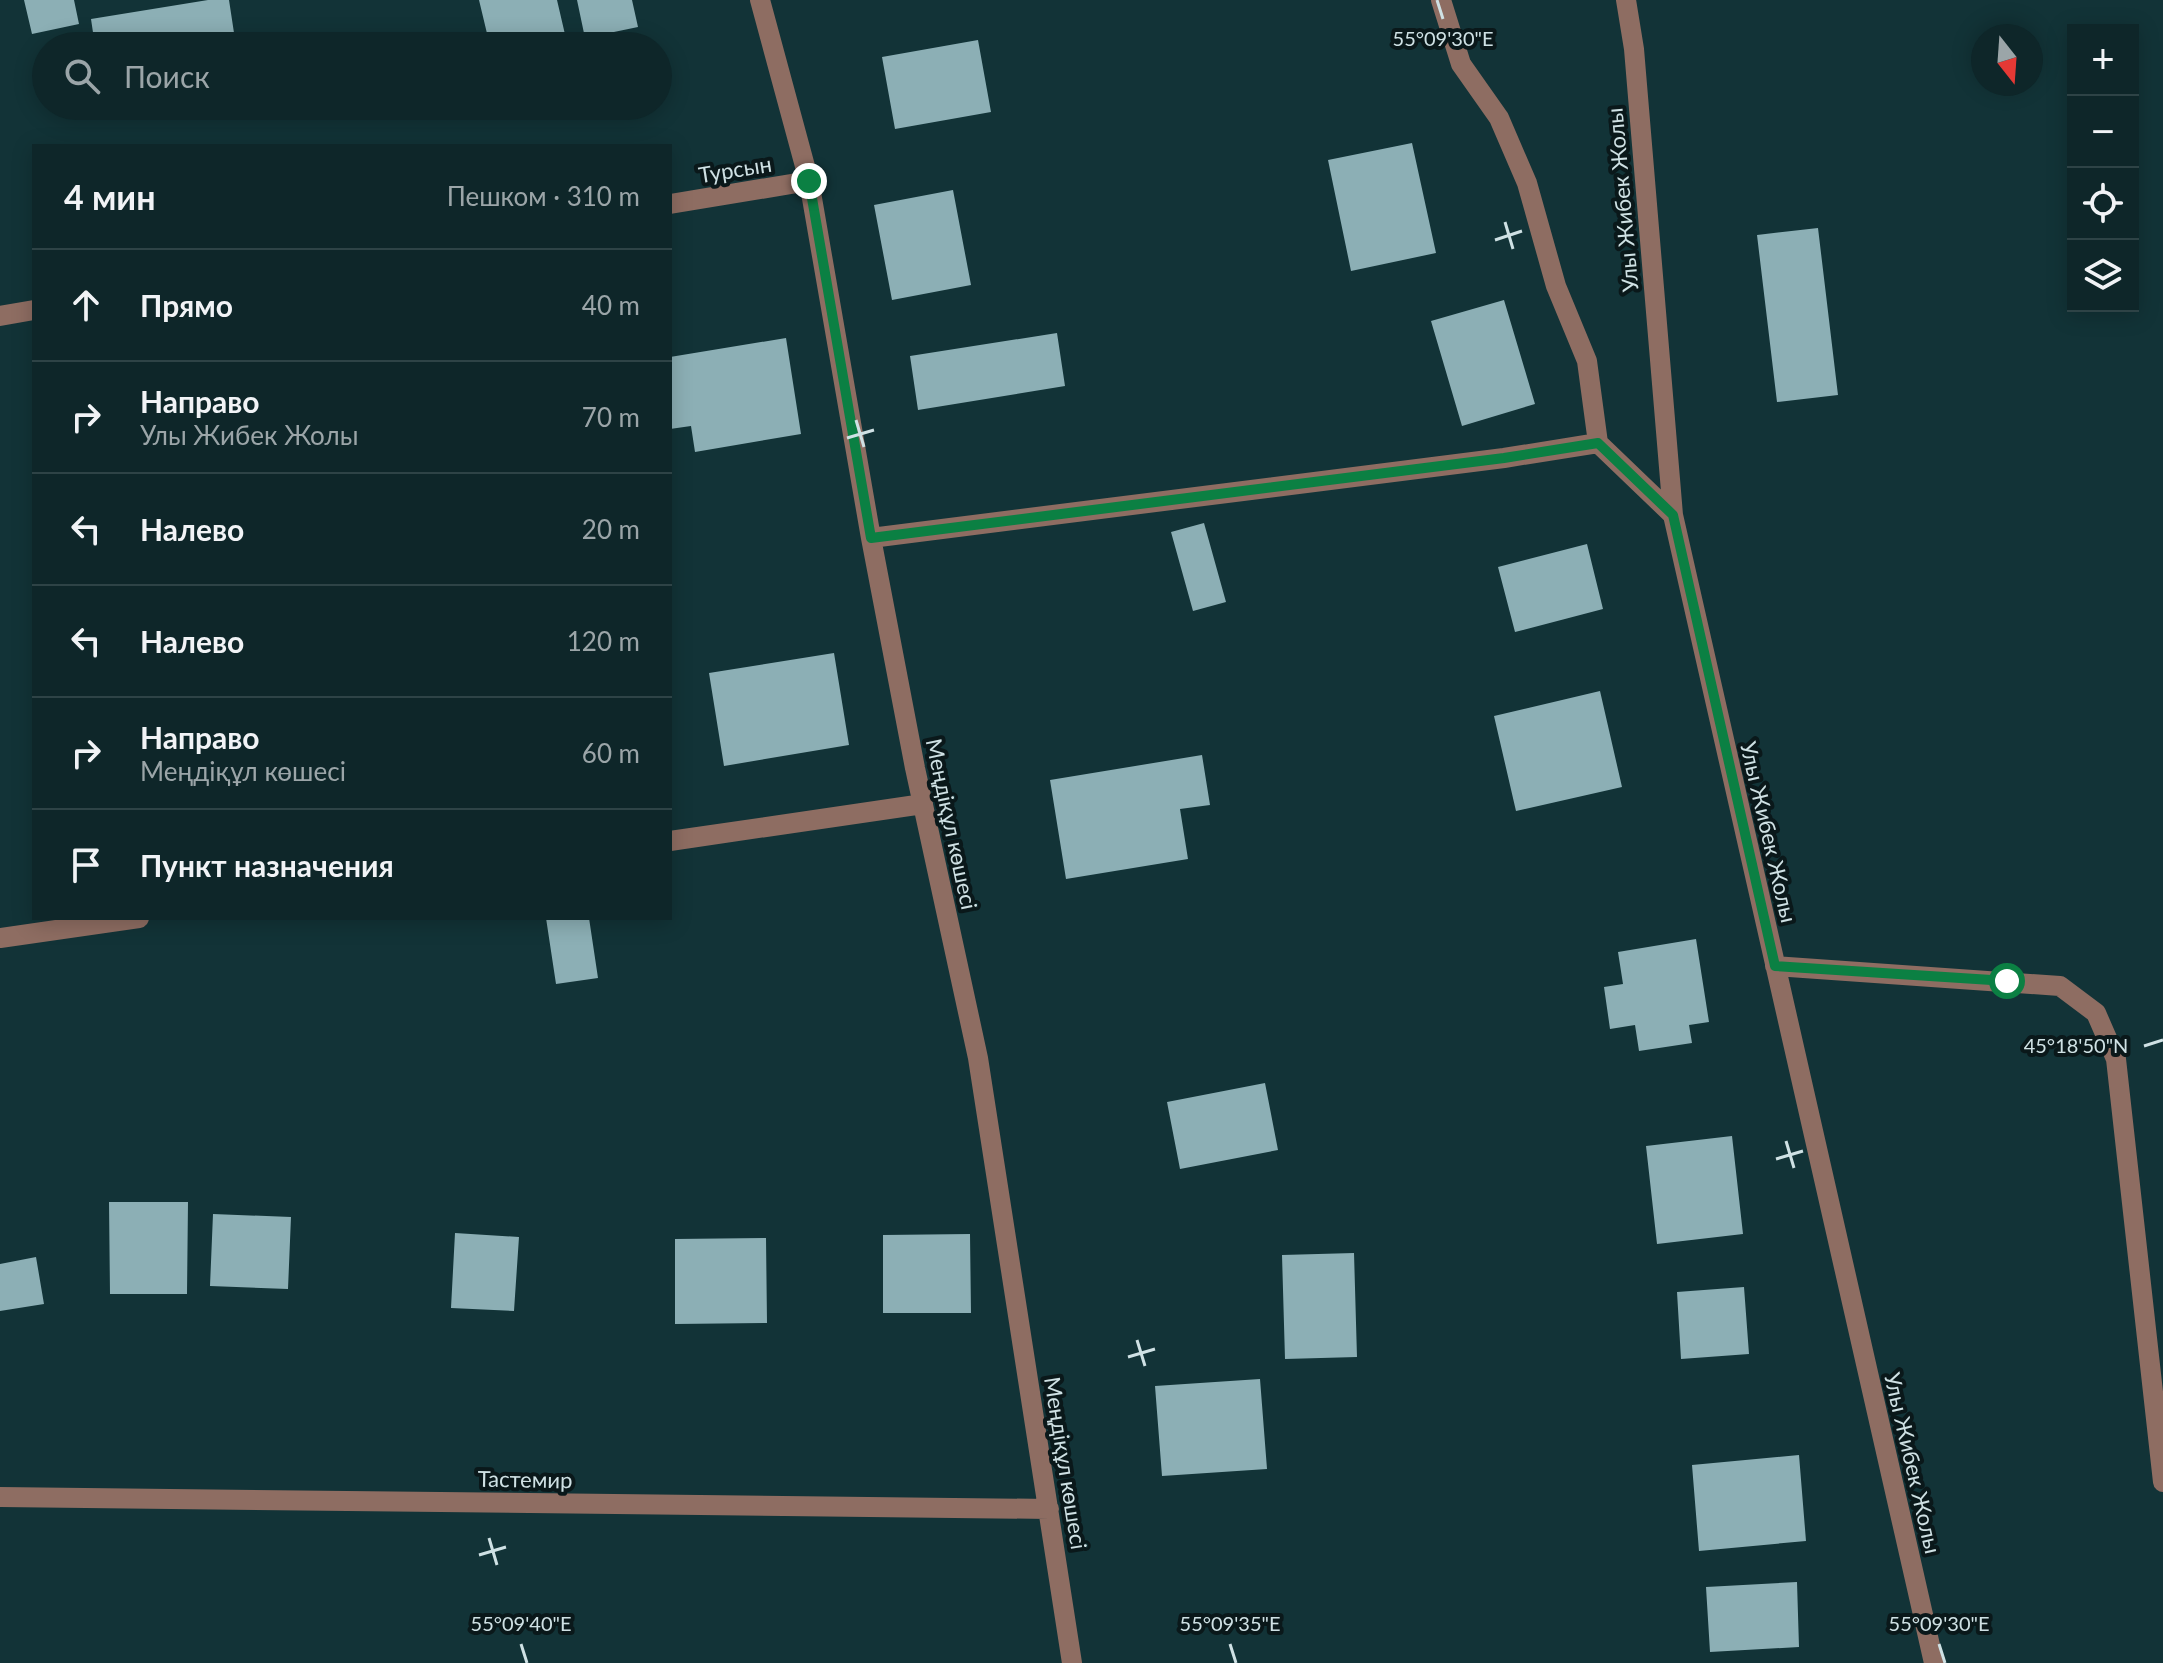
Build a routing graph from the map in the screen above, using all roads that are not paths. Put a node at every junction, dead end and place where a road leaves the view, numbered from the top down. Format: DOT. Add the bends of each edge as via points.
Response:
graph roads {
  1 [pos="760,0"];
  2 [pos="1441,0"];
  3 [pos="1626,0"];
  4 [pos="809,181"];
  5 [pos="672,204"];
  6 [pos="32,310"];
  7 [pos="0,316"];
  8 [pos="1598,443"];
  9 [pos="1673,515"];
  10 [pos="871,538"];
  11 [pos="923,804"];
  12 [pos="672,841"];
  13 [pos="125,920"];
  14 [pos="0,938"];
  15 [pos="1775,966"];
  16 [pos="2163,1482"];
  17 [pos="0,1497"];
  18 [pos="1049,1509"];
  19 [pos="1072,1663"];
  20 [pos="1934,1663"];
  1 -- 4 [label="street, Меңдіқұл көшесі"];
  2 -- 8 [label="street" via="1461,64 1499,118 1527,183 1556,286 1587,361"];
  3 -- 9 [label="street, Улы Жибек Жолы"];
  4 -- 5 [label="street, Турсын"];
  4 -- 10 [label="street, Меңдіқұл көшесі"];
  6 -- 7 [label="street"];
  8 -- 9 [label="street"];
  8 -- 10 [label="street"];
  9 -- 15 [label="street, Улы Жибек Жолы"];
  10 -- 11 [label="street, Меңдіқұл көшесі"];
  11 -- 12 [label="street"];
  11 -- 18 [label="street, Меңдіқұл көшесі" via="978,1058"];
  13 -- 14 [label="street"];
  15 -- 16 [label="street" via="2060,986 2096,1013 2116,1059"];
  15 -- 20 [label="street, Улы Жибек Жолы"];
  17 -- 18 [label="street, Тастемир"];
  18 -- 19 [label="street, Меңдіқұл көшесі"];
}
